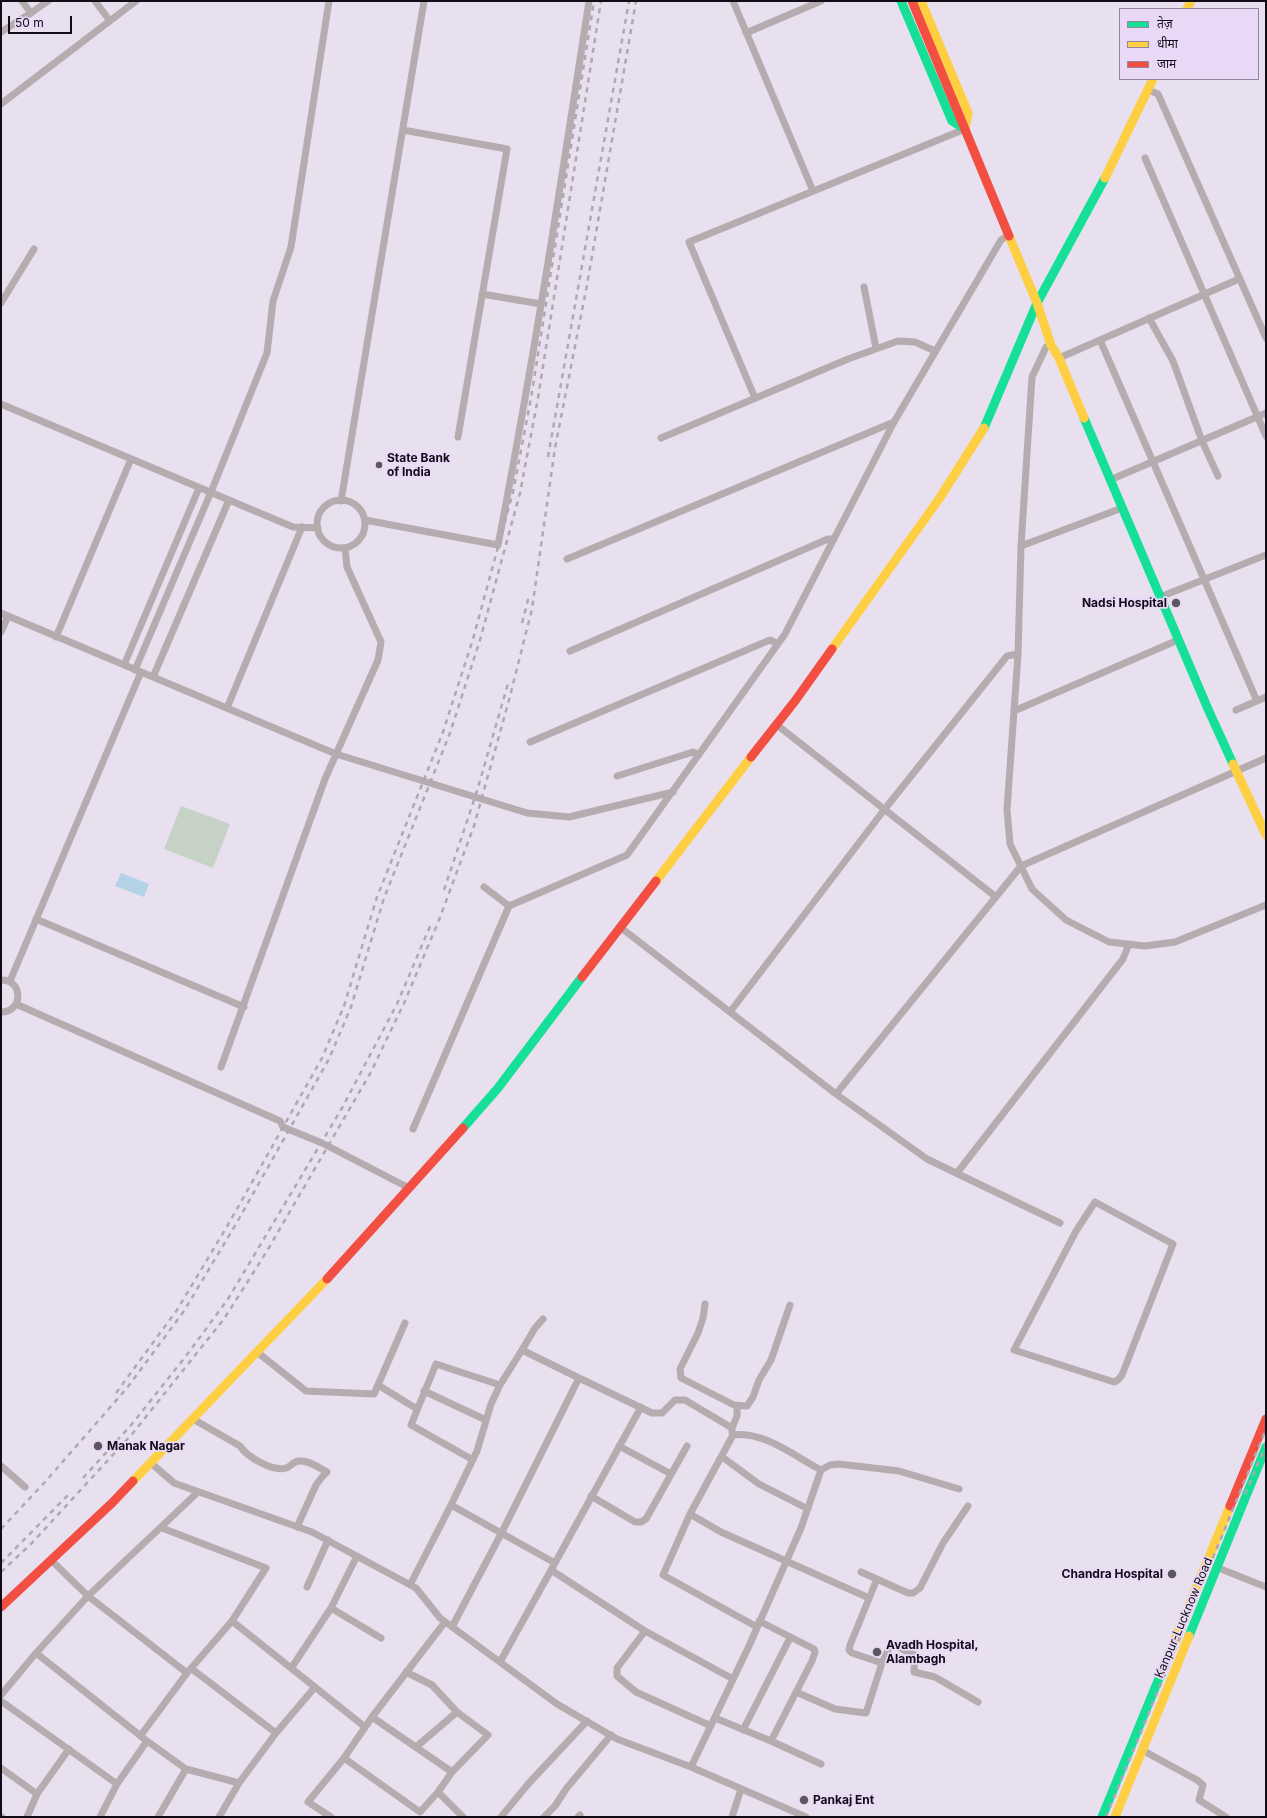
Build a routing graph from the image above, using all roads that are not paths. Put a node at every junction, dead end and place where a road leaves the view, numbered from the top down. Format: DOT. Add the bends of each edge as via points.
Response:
graph roads {
  1 [pos="22,1"];
  2 [pos="48,1"];
  3 [pos="95,1"];
  4 [pos="136,1"];
  5 [pos="329,1"];
  6 [pos="424,1"];
  7 [pos="589,1"];
  8 [pos="733,1"];
  9 [pos="821,1"];
  10 [pos="901,1"];
  11 [pos="912,1"];
  12 [pos="921,1"];
  13 [pos="31,13"];
  14 [pos="110,21"];
  15 [pos="1,32"];
  16 [pos="746,33"];
  17 [pos="1153,80"];
  18 [pos="1148,90"];
  19 [pos="1,104"];
  20 [pos="965,129"];
  21 [pos="403,130"];
  22 [pos="1145,158"];
  23 [pos="813,191"];
  24 [pos="1009,235"];
  25 [pos="34,249"];
  26 [pos="1239,278"];
  27 [pos="864,287"];
  28 [pos="482,294"];
  29 [pos="1204,294"];
  30 [pos="1,303"];
  31 [pos="1037,303"];
  32 [pos="541,304"];
  33 [pos="1149,318"];
  34 [pos="1264,327"];
  35 [pos="1266,338"];
  36 [pos="1100,340"];
  37 [pos="1051,345"];
  38 [pos="876,348"];
  39 [pos="935,351"];
  40 [pos="1059,358"];
  41 [pos="755,398"];
  42 [pos="1,404"];
  43 [pos="1266,413"];
  44 [pos="1258,417"];
  45 [pos="894,422"];
  46 [pos="1266,436"];
  47 [pos="458,437"];
  48 [pos="661,438"];
  49 [pos="1202,441"];
  50 [pos="131,459"];
  51 [pos="1153,462"];
  52 [pos="1218,476"];
  53 [pos="1110,480"];
  54 [pos="199,488"];
  55 [pos="211,492"];
  56 [pos="229,500"];
  57 [pos="341,501"];
  58 [pos="1122,508"];
  59 [pos="365,520"];
  60 [pos="302,527"];
  61 [pos="318,528"];
  62 [pos="834,540"];
  63 [pos="1021,546"];
  64 [pos="345,548"];
  65 [pos="1266,555"];
  66 [pos="567,559"];
  67 [pos="1203,580"];
  68 [pos="1160,597"];
  69 [pos="4,615"];
  70 [pos="1,632"];
  71 [pos="56,637"];
  72 [pos="1178,640"];
  73 [pos="778,644"];
  74 [pos="570,651"];
  75 [pos="1018,654"];
  76 [pos="124,665"];
  77 [pos="138,671"];
  78 [pos="154,677"];
  79 [pos="1266,697"];
  80 [pos="1257,701"];
  81 [pos="228,708"];
  82 [pos="1236,710"];
  83 [pos="1014,711"];
  84 [pos="777,725"];
  85 [pos="530,742"];
  86 [pos="336,754"];
  87 [pos="699,755"];
  88 [pos="1266,758"];
  89 [pos="1236,770"];
  90 [pos="617,776"];
  91 [pos="673,792"];
  92 [pos="884,810"];
  93 [pos="1266,835"];
  94 [pos="1021,866"];
  95 [pos="484,887"];
  96 [pos="996,897"];
  97 [pos="1266,905"];
  98 [pos="509,906"];
  99 [pos="36,919"];
  100 [pos="620,927"];
  101 [pos="1129,944"];
  102 [pos="1,980"];
  103 [pos="10,981"];
  104 [pos="16,1004"];
  105 [pos="244,1007"];
  106 [pos="1,1012"];
  107 [pos="730,1012"];
  108 [pos="221,1068"];
  109 [pos="836,1094"];
  110 [pos="412,1129"];
  111 [pos="957,1173"];
  112 [pos="409,1188"];
  113 [pos="1060,1223"];
  114 [pos="705,1304"];
  115 [pos="790,1305"];
  116 [pos="543,1319"];
  117 [pos="405,1323"];
  118 [pos="522,1350"];
  119 [pos="257,1352"];
  120 [pos="1122,1375"];
  121 [pos="579,1378"];
  122 [pos="500,1385"];
  123 [pos="378,1386"];
  124 [pos="424,1391"];
  125 [pos="737,1405"];
  126 [pos="641,1407"];
  127 [pos="417,1409"];
  128 [pos="193,1418"];
  129 [pos="1266,1419"];
  130 [pos="486,1420"];
  131 [pos="732,1432"];
  132 [pos="619,1446"];
  133 [pos="687,1446"];
  134 [pos="1266,1447"];
  135 [pos="725,1459"];
  136 [pos="473,1460"];
  137 [pos="151,1463"];
  138 [pos="4,1469"];
  139 [pos="821,1470"];
  140 [pos="671,1474"];
  141 [pos="1,1477"];
  142 [pos="25,1487"];
  143 [pos="959,1489"];
  144 [pos="198,1492"];
  145 [pos="591,1496"];
  146 [pos="451,1505"];
  147 [pos="968,1506"];
  148 [pos="808,1509"];
  149 [pos="690,1514"];
  150 [pos="297,1526"];
  151 [pos="162,1528"];
  152 [pos="501,1534"];
  153 [pos="328,1540"];
  154 [pos="357,1556"];
  155 [pos="51,1560"];
  156 [pos="786,1561"];
  157 [pos="554,1563"];
  158 [pos="1216,1567"];
  159 [pos="551,1570"];
  160 [pos="861,1572"];
  161 [pos="877,1579"];
  162 [pos="410,1585"];
  163 [pos="307,1587"];
  164 [pos="1266,1588"];
  165 [pos="88,1596"];
  166 [pos="869,1598"];
  167 [pos="1,1607"];
  168 [pos="331,1608"];
  169 [pos="232,1621"];
  170 [pos="445,1622"];
  171 [pos="758,1624"];
  172 [pos="452,1627"];
  173 [pos="645,1631"];
  174 [pos="381,1638"];
  175 [pos="790,1638"];
  176 [pos="36,1653"];
  177 [pos="500,1662"];
  178 [pos="882,1663"];
  179 [pos="292,1667"];
  180 [pos="189,1671"];
  181 [pos="406,1672"];
  182 [pos="733,1679"];
  183 [pos="315,1687"];
  184 [pos="796,1692"];
  185 [pos="1,1696"];
  186 [pos="1,1701"];
  187 [pos="978,1702"];
  188 [pos="457,1712"];
  189 [pos="372,1717"];
  190 [pos="715,1718"];
  191 [pos="587,1721"];
  192 [pos="711,1726"];
  193 [pos="365,1727"];
  194 [pos="743,1730"];
  195 [pos="276,1733"];
  196 [pos="141,1735"];
  197 [pos="611,1735"];
  198 [pos="147,1741"];
  199 [pos="771,1741"];
  200 [pos="416,1747"];
  201 [pos="69,1749"];
  202 [pos="1142,1750"];
  203 [pos="344,1758"];
  204 [pos="821,1764"];
  205 [pos="691,1767"];
  206 [pos="1,1768"];
  207 [pos="186,1769"];
  208 [pos="452,1772"];
  209 [pos="239,1783"];
  210 [pos="118,1784"];
  211 [pos="741,1789"];
  212 [pos="438,1792"];
  213 [pos="38,1794"];
  214 [pos="418,1815"];
  215 [pos="28,1817"];
  216 [pos="100,1817"];
  217 [pos="158,1817"];
  218 [pos="219,1817"];
  219 [pos="331,1817"];
  220 [pos="463,1817"];
  221 [pos="501,1817"];
  222 [pos="544,1817"];
  223 [pos="732,1817"];
  224 [pos="806,1817"];
  225 [pos="1102,1817"];
  226 [pos="1115,1817"];
  227 [pos="1226,1817"];
  1 -- 13 [label="street"];
  2 -- 13 [label="street"];
  3 -- 14 [label="street"];
  4 -- 14 [label="street"];
  5 -- 55 [label="street" via="291,247 272,301 267,353"];
  6 -- 21 [label="street"];
  7 -- 32 [label="street"];
  8 -- 16 [label="street"];
  9 -- 16 [label="street"];
  10 -- 20 [label="street" via="952,121"];
  11 -- 20 [label="street"];
  12 -- 20 [label="street" via="968,113"];
  13 -- 15 [label="street"];
  14 -- 19 [label="street"];
  16 -- 23 [label="street"];
  17 -- 18 [label="street"];
  18 -- 26 [label="street" via="1158,94"];
  18 -- 31 [label="street" via="1107,175"];
  20 -- 23 [label="street"];
  20 -- 24 [label="street"];
  21 -- 28 [label="street" via="506,149"];
  21 -- 57 [label="street"];
  22 -- 29 [label="street"];
  23 -- 41 [label="street" via="689,242"];
  24 -- 31 [label="street"];
  24 -- 39 [label="street" via="1001,240"];
  25 -- 30 [label="street"];
  26 -- 29 [label="street"];
  26 -- 34 [label="street"];
  27 -- 38 [label="street"];
  28 -- 32 [label="street"];
  28 -- 47 [label="street"];
  29 -- 33 [label="street"];
  29 -- 44 [label="street"];
  31 -- 37 [label="street"];
  31 -- 84 [label="street" via="988,422 939,499"];
  32 -- 59 [label="street" via="498,545"];
  33 -- 36 [label="street"];
  33 -- 49 [label="street" via="1173,361"];
  34 -- 35 [label="street"];
  36 -- 40 [label="street"];
  36 -- 51 [label="street"];
  37 -- 40 [label="street"];
  37 -- 63 [label="street" via="1046,347 1032,377"];
  38 -- 39 [label="street" via="898,341 915,342"];
  38 -- 41 [label="street"];
  39 -- 45 [label="street"];
  40 -- 53 [label="street"];
  41 -- 48 [label="street"];
  42 -- 50 [label="street"];
  43 -- 44 [label="street"];
  44 -- 46 [label="street"];
  44 -- 49 [label="street"];
  45 -- 62 [label="street"];
  45 -- 66 [label="street"];
  49 -- 51 [label="street"];
  49 -- 52 [label="street"];
  50 -- 54 [label="street"];
  50 -- 71 [label="street"];
  51 -- 53 [label="street"];
  51 -- 67 [label="street"];
  53 -- 58 [label="street"];
  54 -- 55 [label="street"];
  54 -- 76 [label="street"];
  55 -- 56 [label="street"];
  55 -- 77 [label="street"];
  56 -- 60 [label="street" via="293,527"];
  56 -- 78 [label="street"];
  57 -- 59 [label="street" via="355,505 361,510"];
  57 -- 61 [label="street" via="322,510"];
  58 -- 63 [label="street"];
  58 -- 68 [label="street"];
  59 -- 64 [label="street" via="361,538 356,544"];
  60 -- 61 [label="street"];
  60 -- 81 [label="street"];
  61 -- 64 [label="street" via="328,544"];
  62 -- 73 [label="street"];
  62 -- 74 [label="street" via="828,539"];
  63 -- 75 [label="street"];
  64 -- 86 [label="street" via="347,566 381,642 378,660"];
  65 -- 67 [label="street"];
  67 -- 68 [label="street"];
  67 -- 80 [label="street"];
  68 -- 72 [label="street"];
  69 -- 70 [label="street"];
  69 -- 71 [label="street"];
  71 -- 76 [label="street"];
  72 -- 83 [label="street"];
  72 -- 89 [label="street"];
  73 -- 85 [label="street" via="770,640"];
  73 -- 87 [label="street"];
  75 -- 83 [label="street"];
  75 -- 92 [label="street" via="1007,656"];
  76 -- 77 [label="street"];
  77 -- 78 [label="street"];
  77 -- 99 [label="street"];
  78 -- 81 [label="street"];
  79 -- 80 [label="street"];
  80 -- 82 [label="street"];
  81 -- 86 [label="street"];
  83 -- 94 [label="street" via="1007,810 1010,844"];
  84 -- 92 [label="street"];
  84 -- 100 [label="street"];
  86 -- 91 [label="street" via="527,813 569,817"];
  86 -- 105 [label="street" via="322,786"];
  87 -- 90 [label="street" via="693,752"];
  87 -- 91 [label="street"];
  88 -- 89 [label="street"];
  89 -- 93 [label="street"];
  89 -- 94 [label="street"];
  91 -- 98 [label="street" via="627,855"];
  92 -- 96 [label="street"];
  92 -- 107 [label="street"];
  94 -- 96 [label="street"];
  94 -- 101 [label="street" via="1032,889 1066,920 1109,942"];
  95 -- 98 [label="street"];
  96 -- 109 [label="street"];
  97 -- 101 [label="street" via="1175,942 1146,946"];
  98 -- 110 [label="street"];
  99 -- 103 [label="street"];
  99 -- 105 [label="street"];
  100 -- 107 [label="street"];
  100 -- 112 [label="street" via="498,1088"];
  101 -- 111 [label="street" via="1123,959"];
  102 -- 103 [label="street"];
  103 -- 104 [label="street" via="18,991"];
  104 -- 106 [label="street" via="8,1011"];
  104 -- 112 [label="street" via="280,1121 283,1127 322,1143"];
  105 -- 108 [label="street"];
  107 -- 109 [label="street"];
  109 -- 111 [label="street" via="927,1159"];
  111 -- 113 [label="street"];
  112 -- 119 [label="street" via="340,1266"];
  114 -- 125 [label="street" via="698,1333 680,1369 681,1378"];
  115 -- 125 [label="street" via="771,1360 759,1380 753,1397 747,1406"];
  116 -- 118 [label="street"];
  117 -- 123 [label="street"];
  118 -- 121 [label="street"];
  118 -- 122 [label="street"];
  119 -- 123 [label="street" via="306,1391 374,1394"];
  119 -- 128 [label="street"];
  120 -- 120 [label="street" via="1173,1244 1095,1202 1076,1231 1014,1350 1114,1382"];
  121 -- 126 [label="street"];
  121 -- 152 [label="street"];
  122 -- 124 [label="street" via="436,1364"];
  122 -- 130 [label="street"];
  123 -- 127 [label="street"];
  124 -- 127 [label="street"];
  124 -- 130 [label="street"];
  125 -- 131 [label="street" via="737,1416"];
  126 -- 131 [label="street" via="662,1413 675,1400 685,1400"];
  126 -- 132 [label="street"];
  127 -- 136 [label="street" via="411,1425"];
  128 -- 137 [label="street"];
  128 -- 150 [label="street" via="240,1446 244,1453 269,1466 288,1468 301,1460 327,1472 316,1485"];
  129 -- 225 [label="street, Kanpur-Lucknow Road"];
  130 -- 136 [label="street"];
  131 -- 139 [label="street" via="751,1434"];
  131 -- 149 [label="street"];
  132 -- 140 [label="street"];
  132 -- 145 [label="street"];
  133 -- 140 [label="street"];
  134 -- 158 [label="street, Kanpur-Lucknow Road"];
  135 -- 148 [label="street" via="759,1484"];
  136 -- 146 [label="street"];
  137 -- 144 [label="street" via="174,1483"];
  137 -- 155 [label="street"];
  138 -- 141 [label="street"];
  138 -- 142 [label="street"];
  139 -- 143 [label="street" via="839,1464 892,1470"];
  139 -- 148 [label="street"];
  140 -- 145 [label="street" via="646,1519 641,1522 635,1522"];
  144 -- 150 [label="street"];
  144 -- 151 [label="street"];
  145 -- 157 [label="street"];
  146 -- 152 [label="street"];
  146 -- 162 [label="street"];
  147 -- 161 [label="street" via="943,1543 920,1588 908,1593"];
  148 -- 156 [label="street"];
  149 -- 156 [label="street" via="721,1532"];
  149 -- 171 [label="street" via="663,1575"];
  150 -- 153 [label="street"];
  151 -- 165 [label="street"];
  151 -- 169 [label="street" via="266,1568"];
  152 -- 157 [label="street"];
  152 -- 172 [label="street"];
  153 -- 154 [label="street"];
  153 -- 163 [label="street"];
  154 -- 162 [label="street"];
  154 -- 168 [label="street"];
  155 -- 165 [label="street"];
  155 -- 167 [label="street"];
  156 -- 166 [label="street"];
  156 -- 171 [label="street"];
  157 -- 159 [label="street"];
  158 -- 164 [label="street"];
  158 -- 202 [label="street, Kanpur-Lucknow Road"];
  159 -- 173 [label="street"];
  159 -- 177 [label="street"];
  160 -- 161 [label="street"];
  161 -- 166 [label="street"];
  162 -- 170 [label="street" via="416,1588"];
  165 -- 176 [label="street"];
  165 -- 180 [label="street"];
  166 -- 178 [label="street" via="850,1650 852,1653"];
  168 -- 174 [label="street"];
  168 -- 179 [label="street"];
  169 -- 179 [label="street"];
  169 -- 180 [label="street"];
  170 -- 172 [label="street"];
  170 -- 181 [label="street"];
  171 -- 175 [label="street"];
  171 -- 182 [label="street"];
  172 -- 177 [label="street"];
  173 -- 182 [label="street"];
  173 -- 192 [label="street" via="617,1668 617,1676 636,1692"];
  175 -- 184 [label="street" via="814,1649 815,1652"];
  175 -- 194 [label="street"];
  176 -- 185 [label="street"];
  176 -- 196 [label="street"];
  177 -- 191 [label="street" via="557,1704"];
  178 -- 184 [label="street" via="866,1713 835,1708"];
  178 -- 187 [label="street" via="891,1644 915,1655 914,1672 935,1677"];
  179 -- 183 [label="street"];
  180 -- 195 [label="street"];
  180 -- 196 [label="street"];
  181 -- 188 [label="street" via="432,1685"];
  181 -- 189 [label="street"];
  182 -- 190 [label="street"];
  183 -- 193 [label="street"];
  183 -- 195 [label="street"];
  184 -- 199 [label="street"];
  186 -- 201 [label="street"];
  188 -- 200 [label="street"];
  188 -- 208 [label="street" via="488,1735"];
  189 -- 193 [label="street"];
  189 -- 200 [label="street"];
  190 -- 192 [label="street"];
  190 -- 194 [label="street"];
  191 -- 197 [label="street"];
  191 -- 221 [label="street"];
  192 -- 205 [label="street"];
  193 -- 203 [label="street"];
  194 -- 199 [label="street"];
  195 -- 209 [label="street"];
  196 -- 198 [label="street"];
  197 -- 205 [label="street"];
  197 -- 222 [label="street"];
  198 -- 207 [label="street"];
  198 -- 210 [label="street"];
  199 -- 204 [label="street"];
  200 -- 208 [label="street"];
  201 -- 210 [label="street"];
  201 -- 213 [label="street"];
  202 -- 226 [label="street, Kanpur-Lucknow Road"];
  202 -- 227 [label="street" via="1203,1785 1199,1800"];
  203 -- 214 [label="street"];
  203 -- 219 [label="street" via="308,1802"];
  205 -- 211 [label="street"];
  206 -- 213 [label="street"];
  207 -- 209 [label="street"];
  207 -- 217 [label="street"];
  208 -- 212 [label="street"];
  209 -- 218 [label="street"];
  210 -- 216 [label="street"];
  211 -- 223 [label="street"];
  211 -- 224 [label="street"];
  212 -- 214 [label="street"];
  212 -- 220 [label="street"];
  213 -- 215 [label="street"];
}
